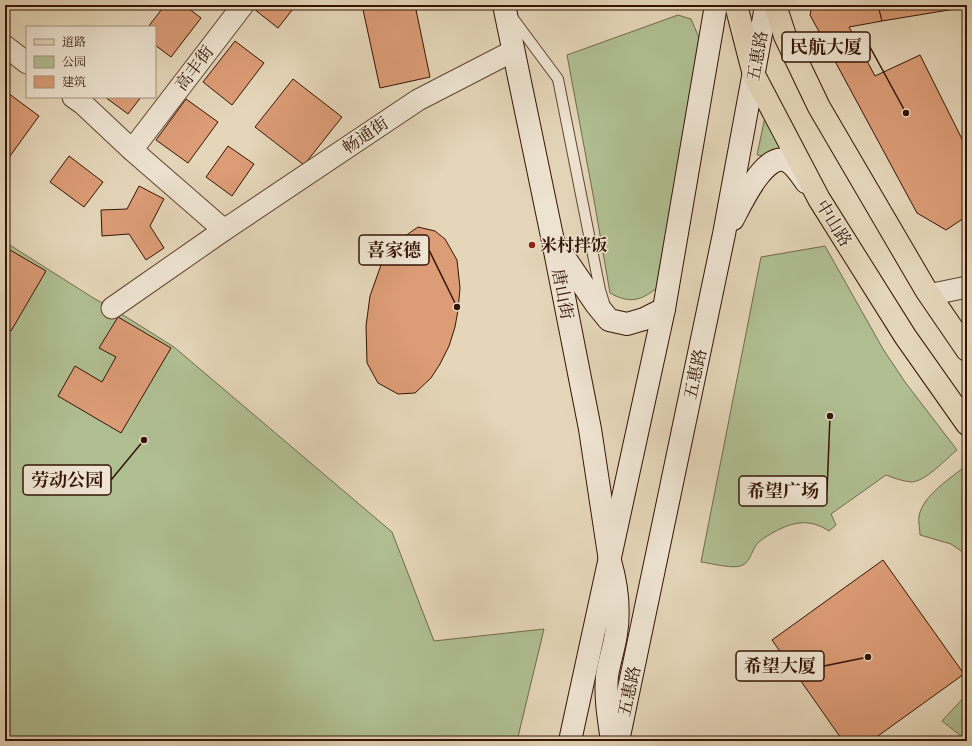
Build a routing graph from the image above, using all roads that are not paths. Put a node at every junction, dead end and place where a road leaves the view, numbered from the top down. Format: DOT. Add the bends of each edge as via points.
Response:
graph roads {
  1 [pos="242,5"];
  2 [pos="716,5"];
  3 [pos="736,5"];
  4 [pos="766,5"];
  5 [pos="775,5"];
  6 [pos="504,6"];
  7 [pos="5,46"];
  8 [pos="513,51"];
  9 [pos="26,62"];
  10 [pos="754,75"];
  11 [pos="74,98"];
  12 [pos="132,150"];
  13 [pos="818,199"];
  14 [pos="224,230"];
  15 [pos="724,234"];
  16 [pos="553,241"];
  17 [pos="967,287"];
  18 [pos="926,290"];
  19 [pos="112,308"];
  20 [pos="664,309"];
  21 [pos="609,320"];
  22 [pos="967,350"];
  23 [pos="967,424"];
  24 [pos="610,561"];
  25 [pos="570,741"];
  26 [pos="612,741"];
  27 [pos="618,741"];
  1 -- 12 [label="street, 高丰街"];
  2 -- 20 [label="main road"];
  3 -- 10 [label="main road, 中山路"];
  4 -- 10 [label="main road, 五惠路"];
  5 -- 18 [label="main road" via="785,36 819,107"];
  6 -- 8 [label="main road, 唐山街"];
  6 -- 21 [label="lane" via="558,79 600,290"];
  7 -- 9 [label="street"];
  8 -- 14 [label="street, 畅通街" via="418,100"];
  8 -- 16 [label="main road, 唐山街"];
  10 -- 13 [label="main road, 中山路"];
  10 -- 15 [label="main road, 五惠路"];
  11 -- 12 [label="street"];
  12 -- 14 [label="street"];
  13 -- 15 [label="main road" via="796,168 786,160 775,160 764,168 753,183"];
  13 -- 23 [label="main road, 中山路" via="905,336"];
  14 -- 19 [label="street, 畅通街"];
  15 -- 27 [label="main road, 五惠路"];
  16 -- 21 [label="main road"];
  16 -- 24 [label="main road, 唐山街" via="590,429"];
  17 -- 18 [label="street" via="934,294"];
  18 -- 22 [label="main road"];
  20 -- 21 [label="main road" via="627,324"];
  20 -- 24 [label="main road"];
  24 -- 25 [label="main road"];
  24 -- 26 [label="main road" via="616,580 618,604 606,695"];
}
